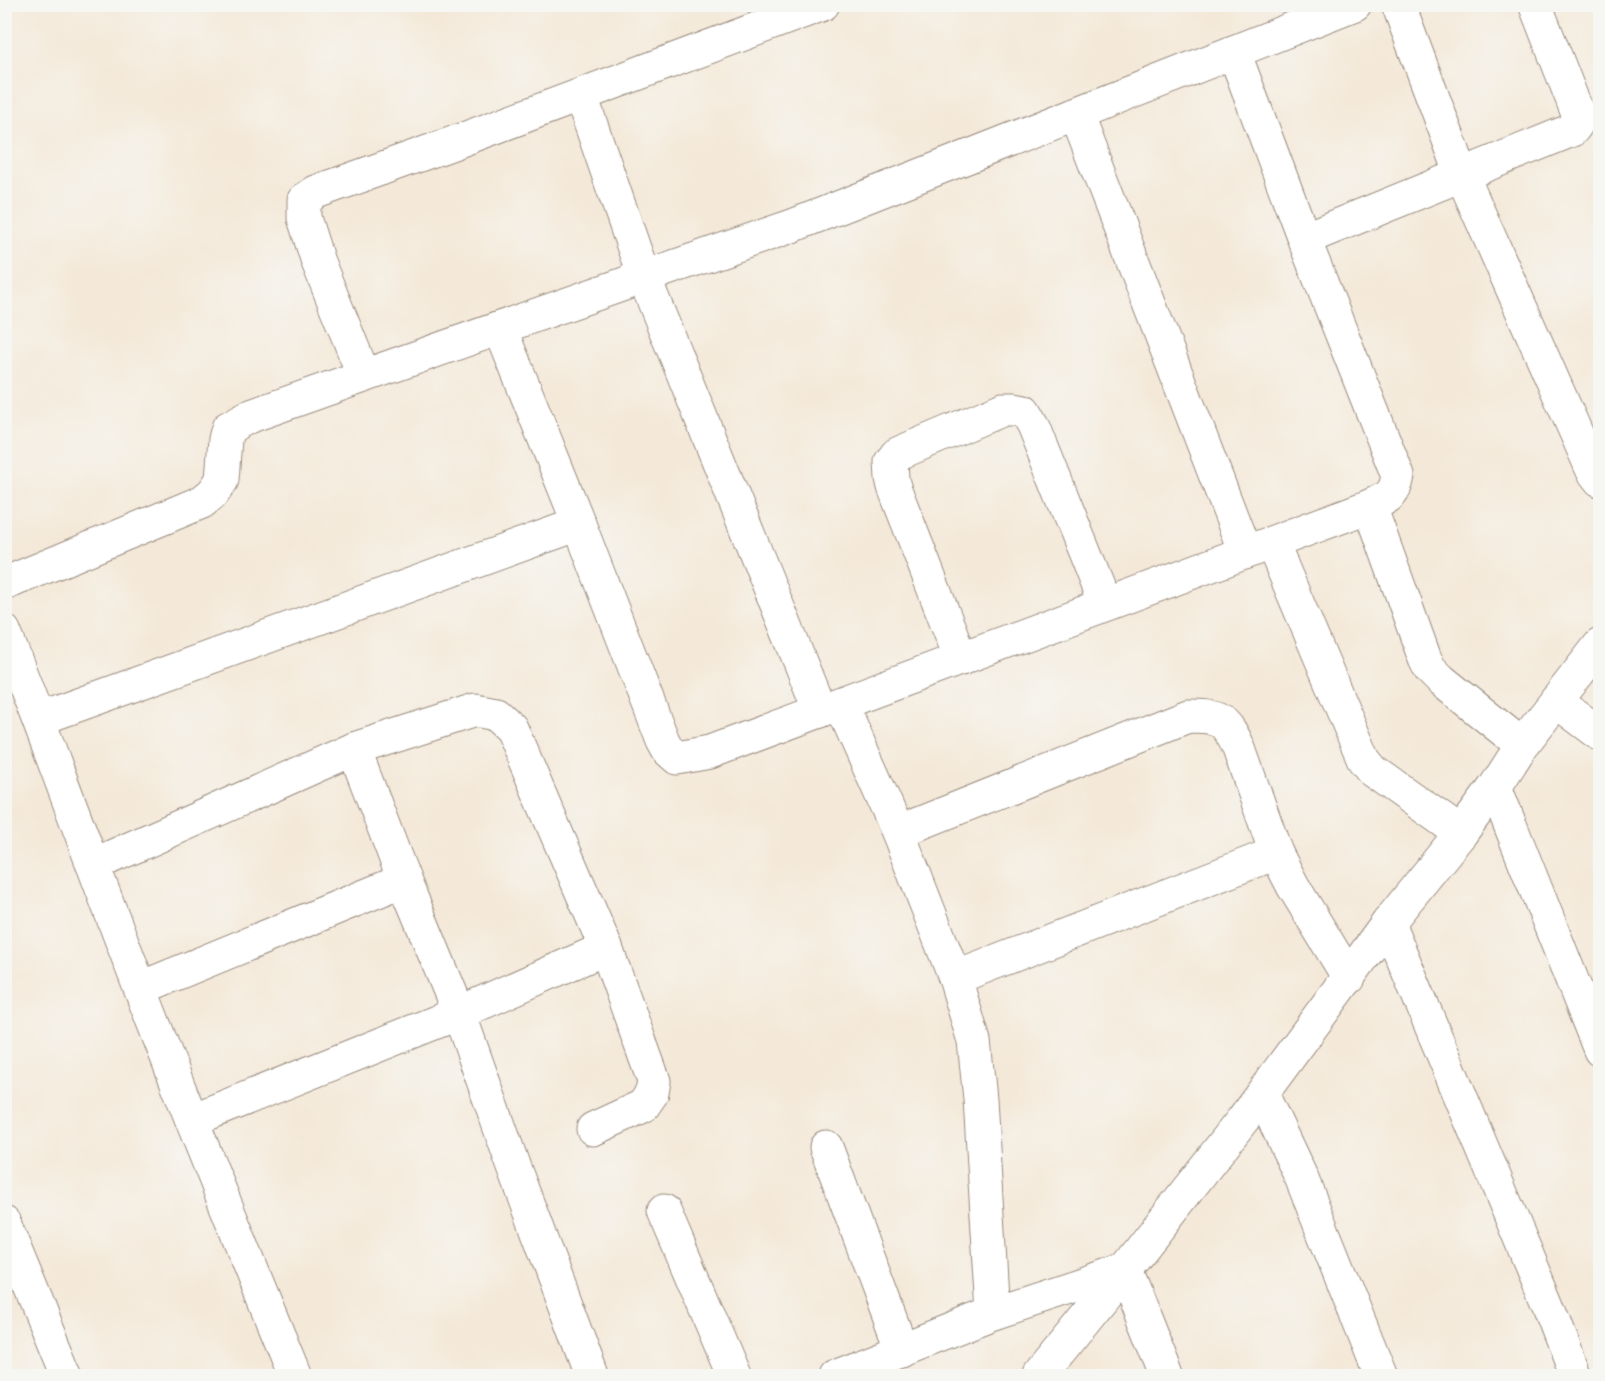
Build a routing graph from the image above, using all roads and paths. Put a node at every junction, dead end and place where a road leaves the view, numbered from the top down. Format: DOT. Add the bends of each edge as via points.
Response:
graph roads {
  1 [pos="823,4"];
  2 [pos="1354,4"];
  3 [pos="1398,4"];
  4 [pos="1535,4"];
  5 [pos="1234,52"];
  6 [pos="581,96"];
  7 [pos="1076,114"];
  8 [pos="1462,175"];
  9 [pos="1304,239"];
  10 [pos="644,277"];
  11 [pos="500,328"];
  12 [pos="364,376"];
  13 [pos="1600,480"];
  14 [pos="1370,506"];
  15 [pos="579,524"];
  16 [pos="1258,547"];
  17 [pos="4,584"];
  18 [pos="1105,604"];
  19 [pos="4,631"];
  20 [pos="1600,645"];
  21 [pos="961,659"];
  22 [pos="1556,701"];
  23 [pos="830,707"];
  24 [pos="39,719"];
  25 [pos="1600,734"];
  26 [pos="1522,745"];
  27 [pos="354,749"];
  28 [pos="1495,787"];
  29 [pos="898,832"];
  30 [pos="1461,833"];
  31 [pos="1276,854"];
  32 [pos="93,866"];
  33 [pos="404,880"];
  34 [pos="1388,923"];
  35 [pos="606,948"];
  36 [pos="955,978"];
  37 [pos="1349,978"];
  38 [pos="141,988"];
  39 [pos="459,1013"];
  40 [pos="1600,1050"];
  41 [pos="1262,1094"];
  42 [pos="192,1120"];
  43 [pos="593,1129"];
  44 [pos="826,1147"];
  45 [pos="664,1211"];
  46 [pos="4,1223"];
  47 [pos="1125,1270"];
  48 [pos="14,1271"];
  49 [pos="993,1313"];
  50 [pos="902,1350"];
  51 [pos="67,1377"];
  52 [pos="295,1377"];
  53 [pos="592,1377"];
  54 [pos="734,1377"];
  55 [pos="835,1377"];
  56 [pos="1039,1377"];
  57 [pos="1167,1377"];
  58 [pos="1381,1377"];
  59 [pos="1575,1377"];
  1 -- 6 [label="street"];
  2 -- 5 [label="street"];
  3 -- 8 [label="street"];
  4 -- 8 [label="street" via="1579,120 1572,130"];
  5 -- 7 [label="street"];
  5 -- 9 [label="street"];
  6 -- 10 [label="street"];
  6 -- 12 [label="street" via="316,192 304,200 304,218 318,262"];
  7 -- 10 [label="street" via="792,226"];
  7 -- 16 [label="street"];
  8 -- 9 [label="street"];
  8 -- 13 [label="street"];
  9 -- 14 [label="street" via="1398,476 1390,496"];
  10 -- 11 [label="street"];
  10 -- 23 [label="street"];
  11 -- 12 [label="street"];
  11 -- 15 [label="street"];
  12 -- 17 [label="street" via="248,417 228,428 222,480 202,502"];
  14 -- 16 [label="street"];
  14 -- 26 [label="street" via="1430,669"];
  15 -- 23 [label="street" via="663,741 677,758 710,752"];
  15 -- 24 [label="street"];
  16 -- 18 [label="street"];
  16 -- 30 [label="street" via="1364,760 1373,771"];
  18 -- 21 [label="street"];
  18 -- 21 [label="street" via="1033,425 1025,411 1003,409 897,454 891,462 894,487"];
  19 -- 24 [label="street"];
  20 -- 22 [label="street"];
  21 -- 23 [label="street"];
  22 -- 25 [label="street"];
  22 -- 26 [label="street"];
  23 -- 29 [label="street"];
  24 -- 32 [label="street"];
  26 -- 28 [label="street"];
  27 -- 32 [label="street"];
  27 -- 33 [label="street"];
  27 -- 35 [label="street" via="475,710 496,714 511,728"];
  28 -- 30 [label="street"];
  28 -- 40 [label="street"];
  29 -- 31 [label="street" via="1188,716 1208,716 1222,721 1232,733"];
  29 -- 36 [label="street"];
  30 -- 34 [label="street"];
  31 -- 36 [label="street"];
  31 -- 37 [label="street"];
  32 -- 38 [label="street"];
  33 -- 38 [label="street"];
  33 -- 39 [label="street"];
  34 -- 37 [label="street"];
  34 -- 59 [label="street"];
  35 -- 39 [label="street"];
  35 -- 43 [label="street" via="654,1081 643,1107"];
  36 -- 49 [label="street" via="974,1041"];
  37 -- 41 [label="street"];
  38 -- 42 [label="street"];
  39 -- 42 [label="street"];
  39 -- 53 [label="street"];
  41 -- 47 [label="street"];
  41 -- 58 [label="street"];
  42 -- 52 [label="street"];
  44 -- 50 [label="street"];
  45 -- 54 [label="street"];
  46 -- 48 [label="street"];
  47 -- 49 [label="street"];
  47 -- 56 [label="street"];
  47 -- 57 [label="street"];
  48 -- 51 [label="street"];
  49 -- 50 [label="street"];
  50 -- 55 [label="street"];
}
